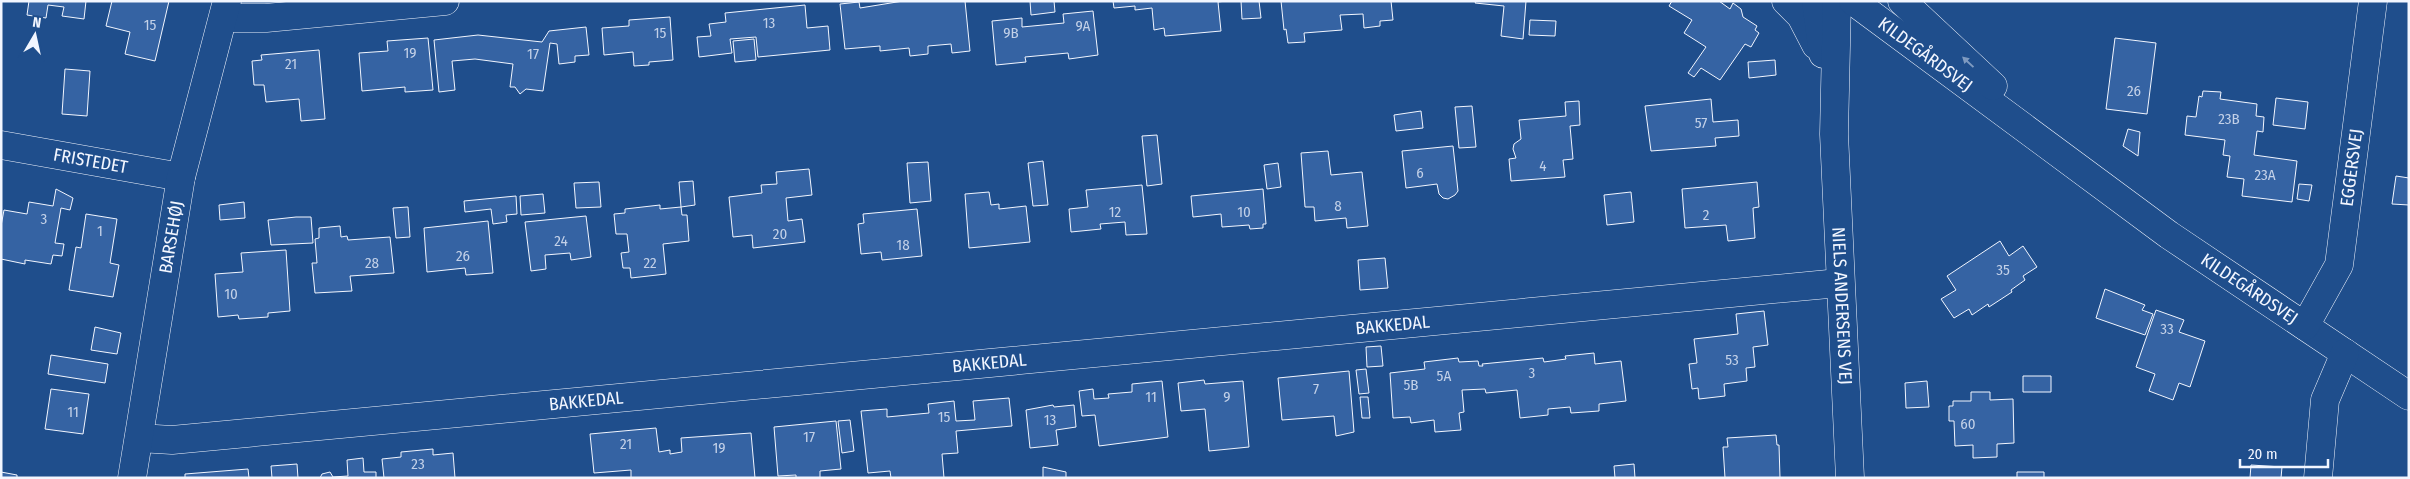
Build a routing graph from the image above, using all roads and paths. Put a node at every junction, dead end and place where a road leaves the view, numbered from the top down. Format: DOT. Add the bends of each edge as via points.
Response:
graph roads {
  1 [pos="445,1"];
  2 [pos="1786,1"];
  3 [pos="1816,1"];
  4 [pos="1837,1"];
  5 [pos="1853,1"];
  6 [pos="1902,1"];
  7 [pos="2373,1"];
  8 [pos="226,10"];
  9 [pos="1824,60"];
  10 [pos="1834,134"];
  11 [pos="1,145"];
  12 [pos="181,177"];
  13 [pos="2093,179"];
  14 [pos="1839,283"];
  15 [pos="2304,326"];
  16 [pos="2345,353"];
  17 [pos="2409,396"];
  18 [pos="139,438"];
  19 [pos="132,478"];
  20 [pos="1850,478"];
  21 [pos="2318,478"];
  1 -- 8 [label="street" via="266,18"];
  2 -- 9 [label="street" via="1801,16"];
  3 -- 9 [label="street, NIELS ANDERSENS VEJ"];
  4 -- 10 [label="street, NIELS ANDERSENS VEJ"];
  5 -- 13 [label="street, KILDEGÅRDSVEJ"];
  13 -- 6 [label="street, KILDEGÅRDSVEJ, one-way"];
  7 -- 15 [label="street, EGGERSVEJ" via="2339,265"];
  8 -- 12 [label="street, BARSEHØJ"];
  9 -- 10 [label="street, NIELS ANDERSENS VEJ"];
  10 -- 14 [label="street, NIELS ANDERSENS VEJ"];
  11 -- 12 [label="street, FRISTEDET"];
  12 -- 18 [label="street, BARSEHØJ"];
  13 -- 15 [label="street, KILDEGÅRDSVEJ" via="2169,235"];
  14 -- 18 [label="street, BAKKEDAL" via="181,439"];
  14 -- 20 [label="street, NIELS ANDERSENS VEJ"];
  15 -- 16 [label="street, KILDEGÅRDSVEJ"];
  16 -- 17 [label="street, KILDEGÅRDSVEJ"];
  16 -- 21 [label="street" via="2325,400"];
  18 -- 19 [label="street, BARSEHØJ"];
}
